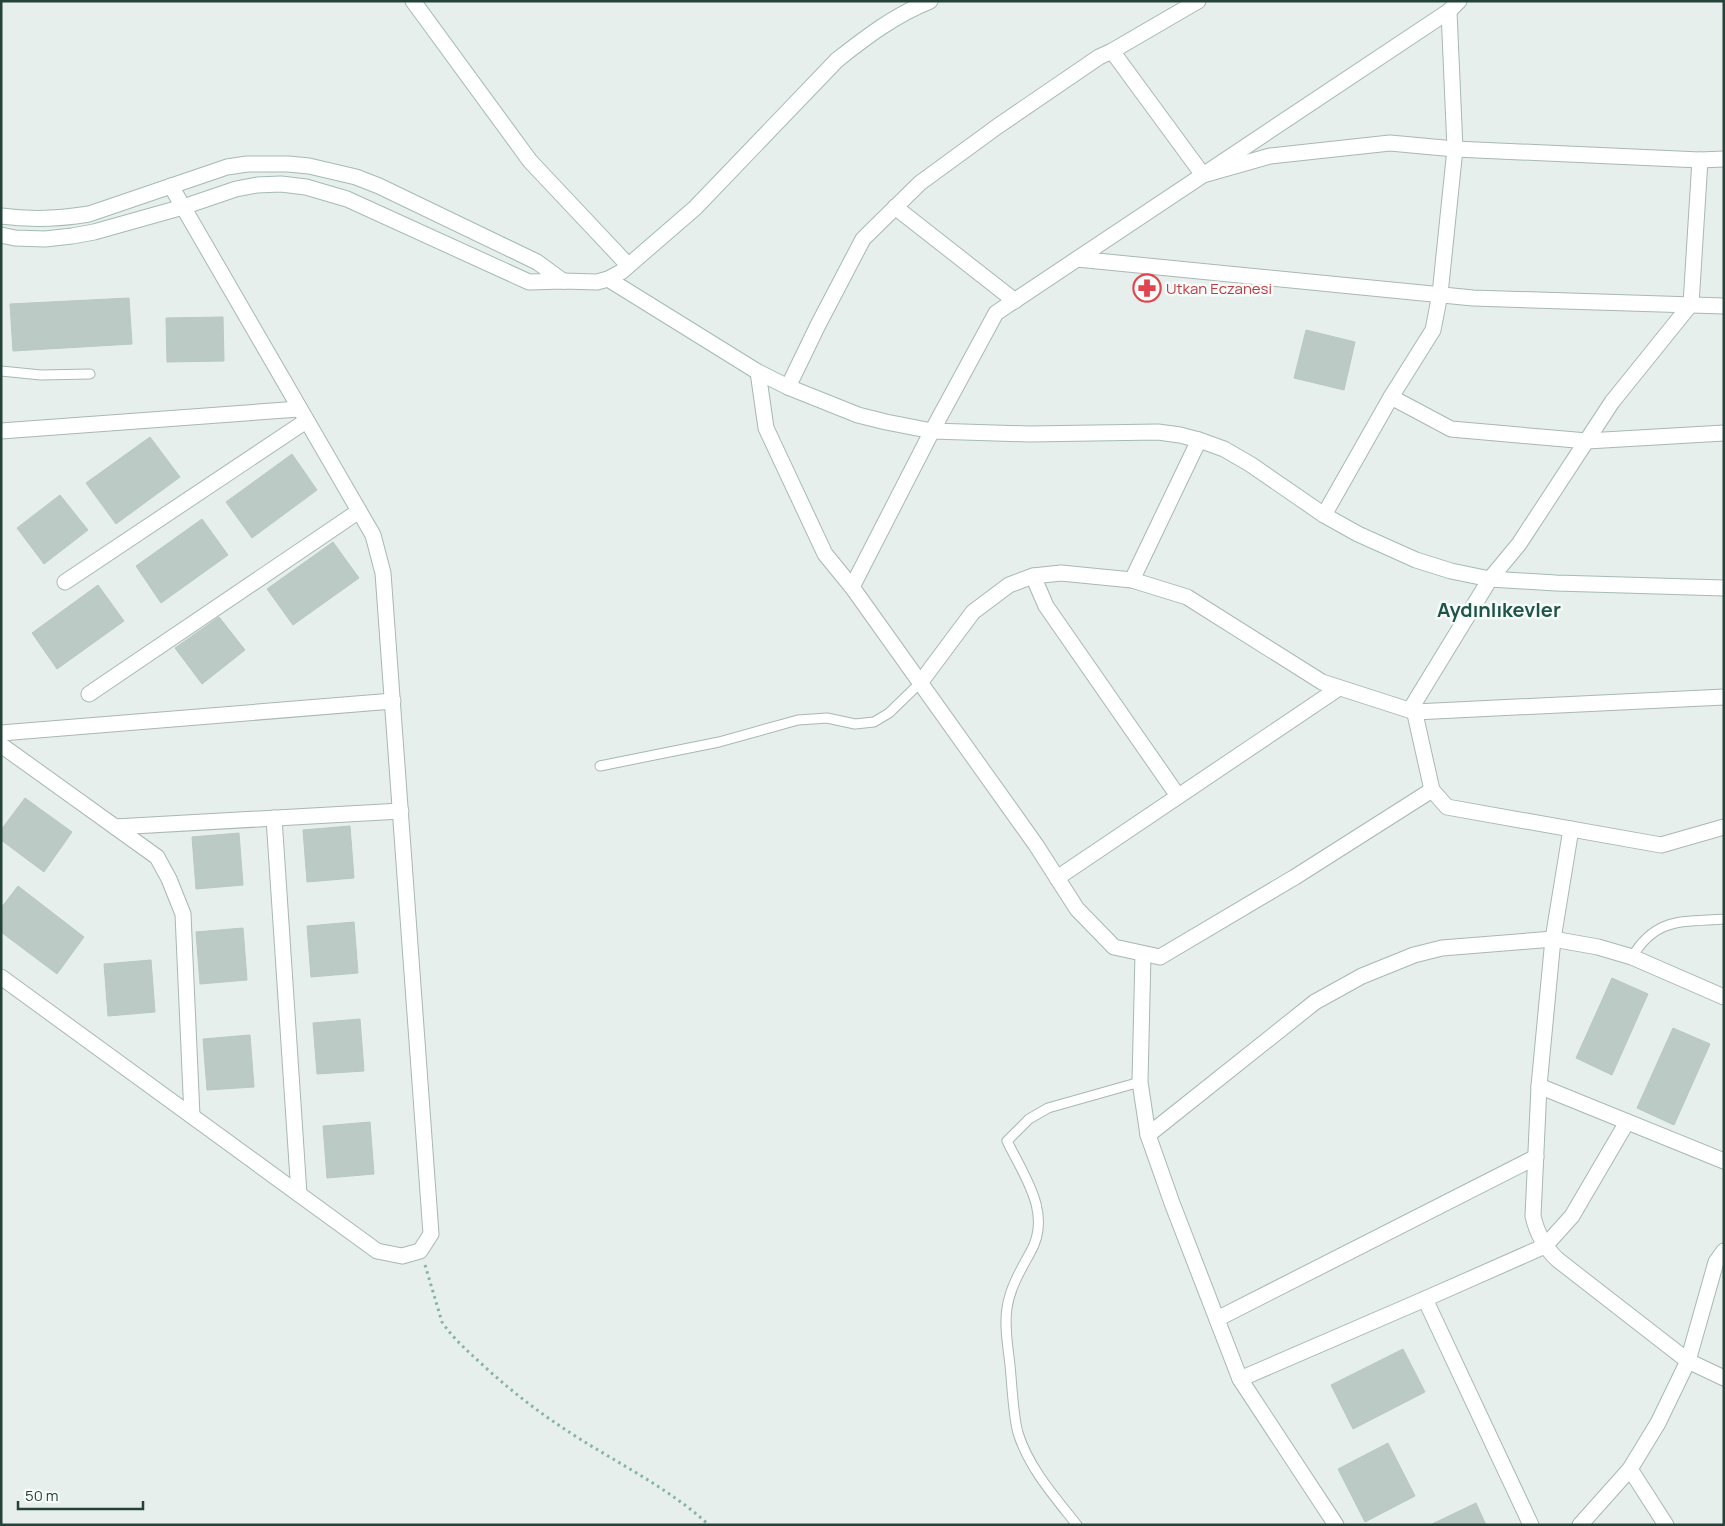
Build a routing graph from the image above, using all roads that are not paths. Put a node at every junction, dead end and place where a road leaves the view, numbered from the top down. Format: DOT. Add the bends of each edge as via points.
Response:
graph roads {
  1 [pos="413,1"];
  2 [pos="930,1"];
  3 [pos="1198,1"];
  4 [pos="1454,6"];
  5 [pos="1112,51"];
  6 [pos="1455,149"];
  7 [pos="1724,159"];
  8 [pos="1700,160"];
  9 [pos="1203,175"];
  10 [pos="171,186"];
  11 [pos="183,207"];
  12 [pos="895,207"];
  13 [pos="1,216"];
  14 [pos="1,235"];
  15 [pos="1077,259"];
  16 [pos="628,265"];
  17 [pos="608,279"];
  18 [pos="563,281"];
  19 [pos="1440,294"];
  20 [pos="1015,301"];
  21 [pos="1691,304"];
  22 [pos="1724,306"];
  23 [pos="1,371"];
  24 [pos="758,372"];
  25 [pos="90,374"];
  26 [pos="788,387"];
  27 [pos="1390,397"];
  28 [pos="303,415"];
  29 [pos="1,431"];
  30 [pos="932,431"];
  31 [pos="1724,433"];
  32 [pos="1199,440"];
  33 [pos="1587,441"];
  34 [pos="359,511"];
  35 [pos="1324,515"];
  36 [pos="1033,576"];
  37 [pos="1490,579"];
  38 [pos="1132,580"];
  39 [pos="65,582"];
  40 [pos="852,587"];
  41 [pos="1724,588"];
  42 [pos="920,683"];
  43 [pos="1339,688"];
  44 [pos="88,694"];
  45 [pos="1724,697"];
  46 [pos="393,701"];
  47 [pos="1415,712"];
  48 [pos="1,733"];
  49 [pos="1,745"];
  50 [pos="600,766"];
  51 [pos="1432,790"];
  52 [pos="1178,796"];
  53 [pos="401,811"];
  54 [pos="274,818"];
  55 [pos="115,827"];
  56 [pos="1724,827"];
  57 [pos="1571,829"];
  58 [pos="1057,878"];
  59 [pos="1724,919"];
  60 [pos="1553,938"];
  61 [pos="1143,954"];
  62 [pos="1632,957"];
  63 [pos="2,978"];
  64 [pos="1724,997"];
  65 [pos="1140,1082"];
  66 [pos="1539,1086"];
  67 [pos="192,1116"];
  68 [pos="1628,1122"];
  69 [pos="1148,1136"];
  70 [pos="1536,1157"];
  71 [pos="1724,1161"];
  72 [pos="299,1194"];
  73 [pos="1545,1246"];
  74 [pos="1724,1251"];
  75 [pos="1425,1299"];
  76 [pos="1217,1319"];
  77 [pos="1688,1361"];
  78 [pos="1724,1378"];
  79 [pos="1240,1379"];
  80 [pos="1630,1468"];
  81 [pos="1076,1525"];
  82 [pos="1336,1525"];
  83 [pos="1531,1525"];
  84 [pos="1580,1525"];
  85 [pos="1666,1525"];
  1 -- 16 [label="street" via="530,161"];
  2 -- 16 [label="street" via="890,21 837,60 695,208"];
  3 -- 5 [label="street"];
  4 -- 6 [label="street"];
  4 -- 9 [label="street"];
  5 -- 9 [label="street"];
  5 -- 12 [label="street" via="998,126 920,183"];
  6 -- 8 [label="street"];
  6 -- 9 [label="street" via="1390,143 1270,156"];
  6 -- 19 [label="street"];
  7 -- 8 [label="street"];
  8 -- 21 [label="street"];
  9 -- 15 [label="street"];
  10 -- 11 [label="street"];
  10 -- 13 [label="street" via="89,214 37,219"];
  10 -- 18 [label="street" via="227,167 248,164 288,164 333,170 388,190 537,262"];
  11 -- 14 [label="street" via="72,236 45,239"];
  11 -- 18 [label="street" via="257,185 306,187 354,202 529,282"];
  11 -- 28 [label="street"];
  12 -- 20 [label="street"];
  12 -- 26 [label="street" via="863,238"];
  15 -- 19 [label="street"];
  15 -- 20 [label="street"];
  16 -- 17 [label="street"];
  17 -- 18 [label="street" via="584,283"];
  17 -- 24 [label="street"];
  19 -- 21 [label="street" via="1473,298"];
  19 -- 27 [label="street" via="1433,330"];
  20 -- 30 [label="street" via="996,313"];
  21 -- 22 [label="street"];
  21 -- 33 [label="street" via="1612,402"];
  23 -- 25 [label="lane" via="41,375"];
  24 -- 26 [label="street"];
  24 -- 40 [label="street" via="766,428 825,554"];
  26 -- 30 [label="street" via="858,415"];
  27 -- 33 [label="street" via="1451,429"];
  27 -- 35 [label="street"];
  28 -- 29 [label="street"];
  28 -- 34 [label="street"];
  28 -- 39 [label="street"];
  30 -- 32 [label="street" via="1029,434 1158,432"];
  30 -- 40 [label="street"];
  31 -- 33 [label="street"];
  32 -- 35 [label="street" via="1224,449 1250,464"];
  32 -- 38 [label="street"];
  33 -- 37 [label="street" via="1520,544"];
  34 -- 44 [label="street"];
  34 -- 46 [label="street" via="373,535 383,573"];
  35 -- 37 [label="street" via="1416,560"];
  36 -- 38 [label="street" via="1061,574"];
  36 -- 42 [label="street" via="1009,585 973,612"];
  36 -- 52 [label="street" via="1046,606"];
  37 -- 41 [label="street"];
  37 -- 47 [label="street" via="1413,705"];
  38 -- 43 [label="street" via="1187,597 1322,682"];
  40 -- 42 [label="street"];
  42 -- 50 [label="lane" via="889,713 874,722 855,724 827,718 798,720 719,742"];
  42 -- 58 [label="street"];
  43 -- 47 [label="street"];
  43 -- 52 [label="street"];
  45 -- 47 [label="street"];
  46 -- 48 [label="street"];
  46 -- 53 [label="street"];
  47 -- 51 [label="street"];
  49 -- 55 [label="street"];
  51 -- 57 [label="street" via="1447,807"];
  51 -- 61 [label="street" via="1160,958"];
  52 -- 58 [label="street"];
  53 -- 54 [label="street"];
  53 -- 72 [label="street" via="431,1234 420,1250 402,1256 377,1251"];
  54 -- 55 [label="street"];
  54 -- 72 [label="street"];
  55 -- 67 [label="street" via="157,858 183,914"];
  56 -- 57 [label="street" via="1661,845"];
  57 -- 60 [label="street"];
  58 -- 61 [label="street" via="1077,909 1114,947"];
  59 -- 62 [label="lane" via="1680,922 1659,928 1649,934"];
  60 -- 62 [label="street"];
  60 -- 66 [label="street"];
  60 -- 69 [label="street" via="1442,948 1396,961 1362,976 1293,1018"];
  61 -- 65 [label="street"];
  62 -- 64 [label="street"];
  63 -- 67 [label="street"];
  65 -- 69 [label="street"];
  65 -- 81 [label="lane" via="1048,1108 1028,1119 1007,1141 1035,1198 1040,1220 1036,1242 1015,1280 1005,1317 1017,1431 1031,1463"];
  66 -- 68 [label="street"];
  66 -- 70 [label="street"];
  67 -- 72 [label="street"];
  68 -- 71 [label="street"];
  68 -- 73 [label="street" via="1572,1216"];
  69 -- 76 [label="street"];
  70 -- 73 [label="street" via="1533,1216"];
  70 -- 76 [label="street"];
  73 -- 75 [label="street"];
  73 -- 77 [label="street" via="1558,1260"];
  74 -- 77 [label="street" via="1716,1262"];
  75 -- 79 [label="street"];
  75 -- 83 [label="street"];
  76 -- 79 [label="street"];
  77 -- 78 [label="street"];
  77 -- 80 [label="street" via="1658,1423"];
  79 -- 82 [label="street"];
  80 -- 84 [label="street"];
  80 -- 85 [label="street"];
}
